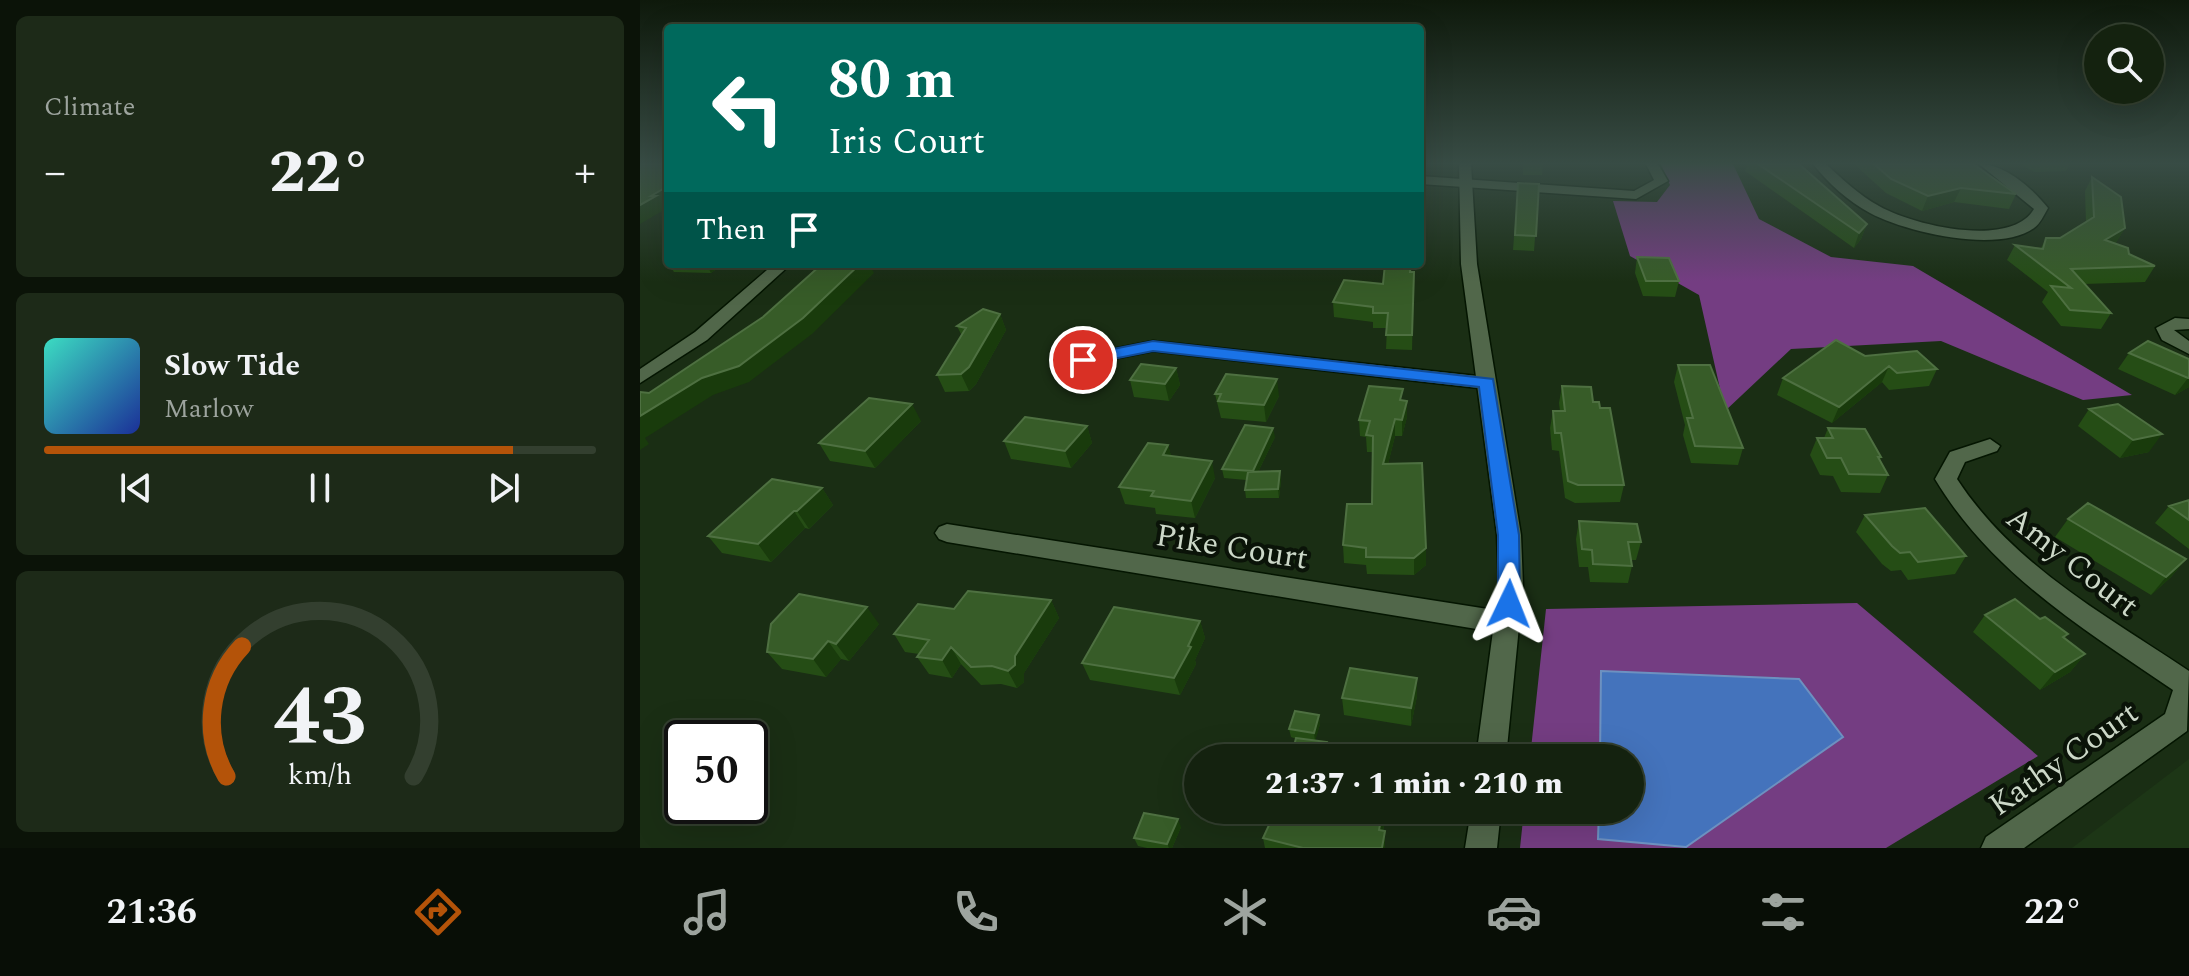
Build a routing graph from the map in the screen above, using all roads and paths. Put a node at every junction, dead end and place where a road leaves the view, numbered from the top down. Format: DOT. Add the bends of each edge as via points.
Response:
graph roads {
  1 [pos="1467,204"];
  2 [pos="1865,204"];
  3 [pos="2037,204"];
  4 [pos="778,268"];
  5 [pos="2189,324"];
  6 [pos="2189,349"];
  7 [pos="1083,360"];
  8 [pos="640,377"];
  9 [pos="1487,383"];
  10 [pos="1990,446"];
  11 [pos="947,533"];
  12 [pos="1507,623"];
  13 [pos="2188,685"];
  14 [pos="1493,744"];
  15 [pos="1484,824"];
  16 [pos="1481,848"];
  17 [pos="1997,848"];
  1 -- 9 [label="street" via="1469,264"];
  2 -- 3 [label="street" via="1911,223 2005,233 2036,219 2041,208"];
  4 -- 8 [label="street" via="701,336"];
  5 -- 6 [label="street" via="2168,325 2165,332"];
  7 -- 9 [label="street" via="1153,346"];
  9 -- 12 [label="street" via="1509,535"];
  10 -- 13 [label="street, Amy Court" via="1957,457 1946,479 1961,508 2029,574"];
  11 -- 12 [label="street, Pike Court"];
  12 -- 14 [label="street"];
  13 -- 17 [label="street, Kathy Court" via="2177,722"];
  15 -- 16 [label="street"];
}
